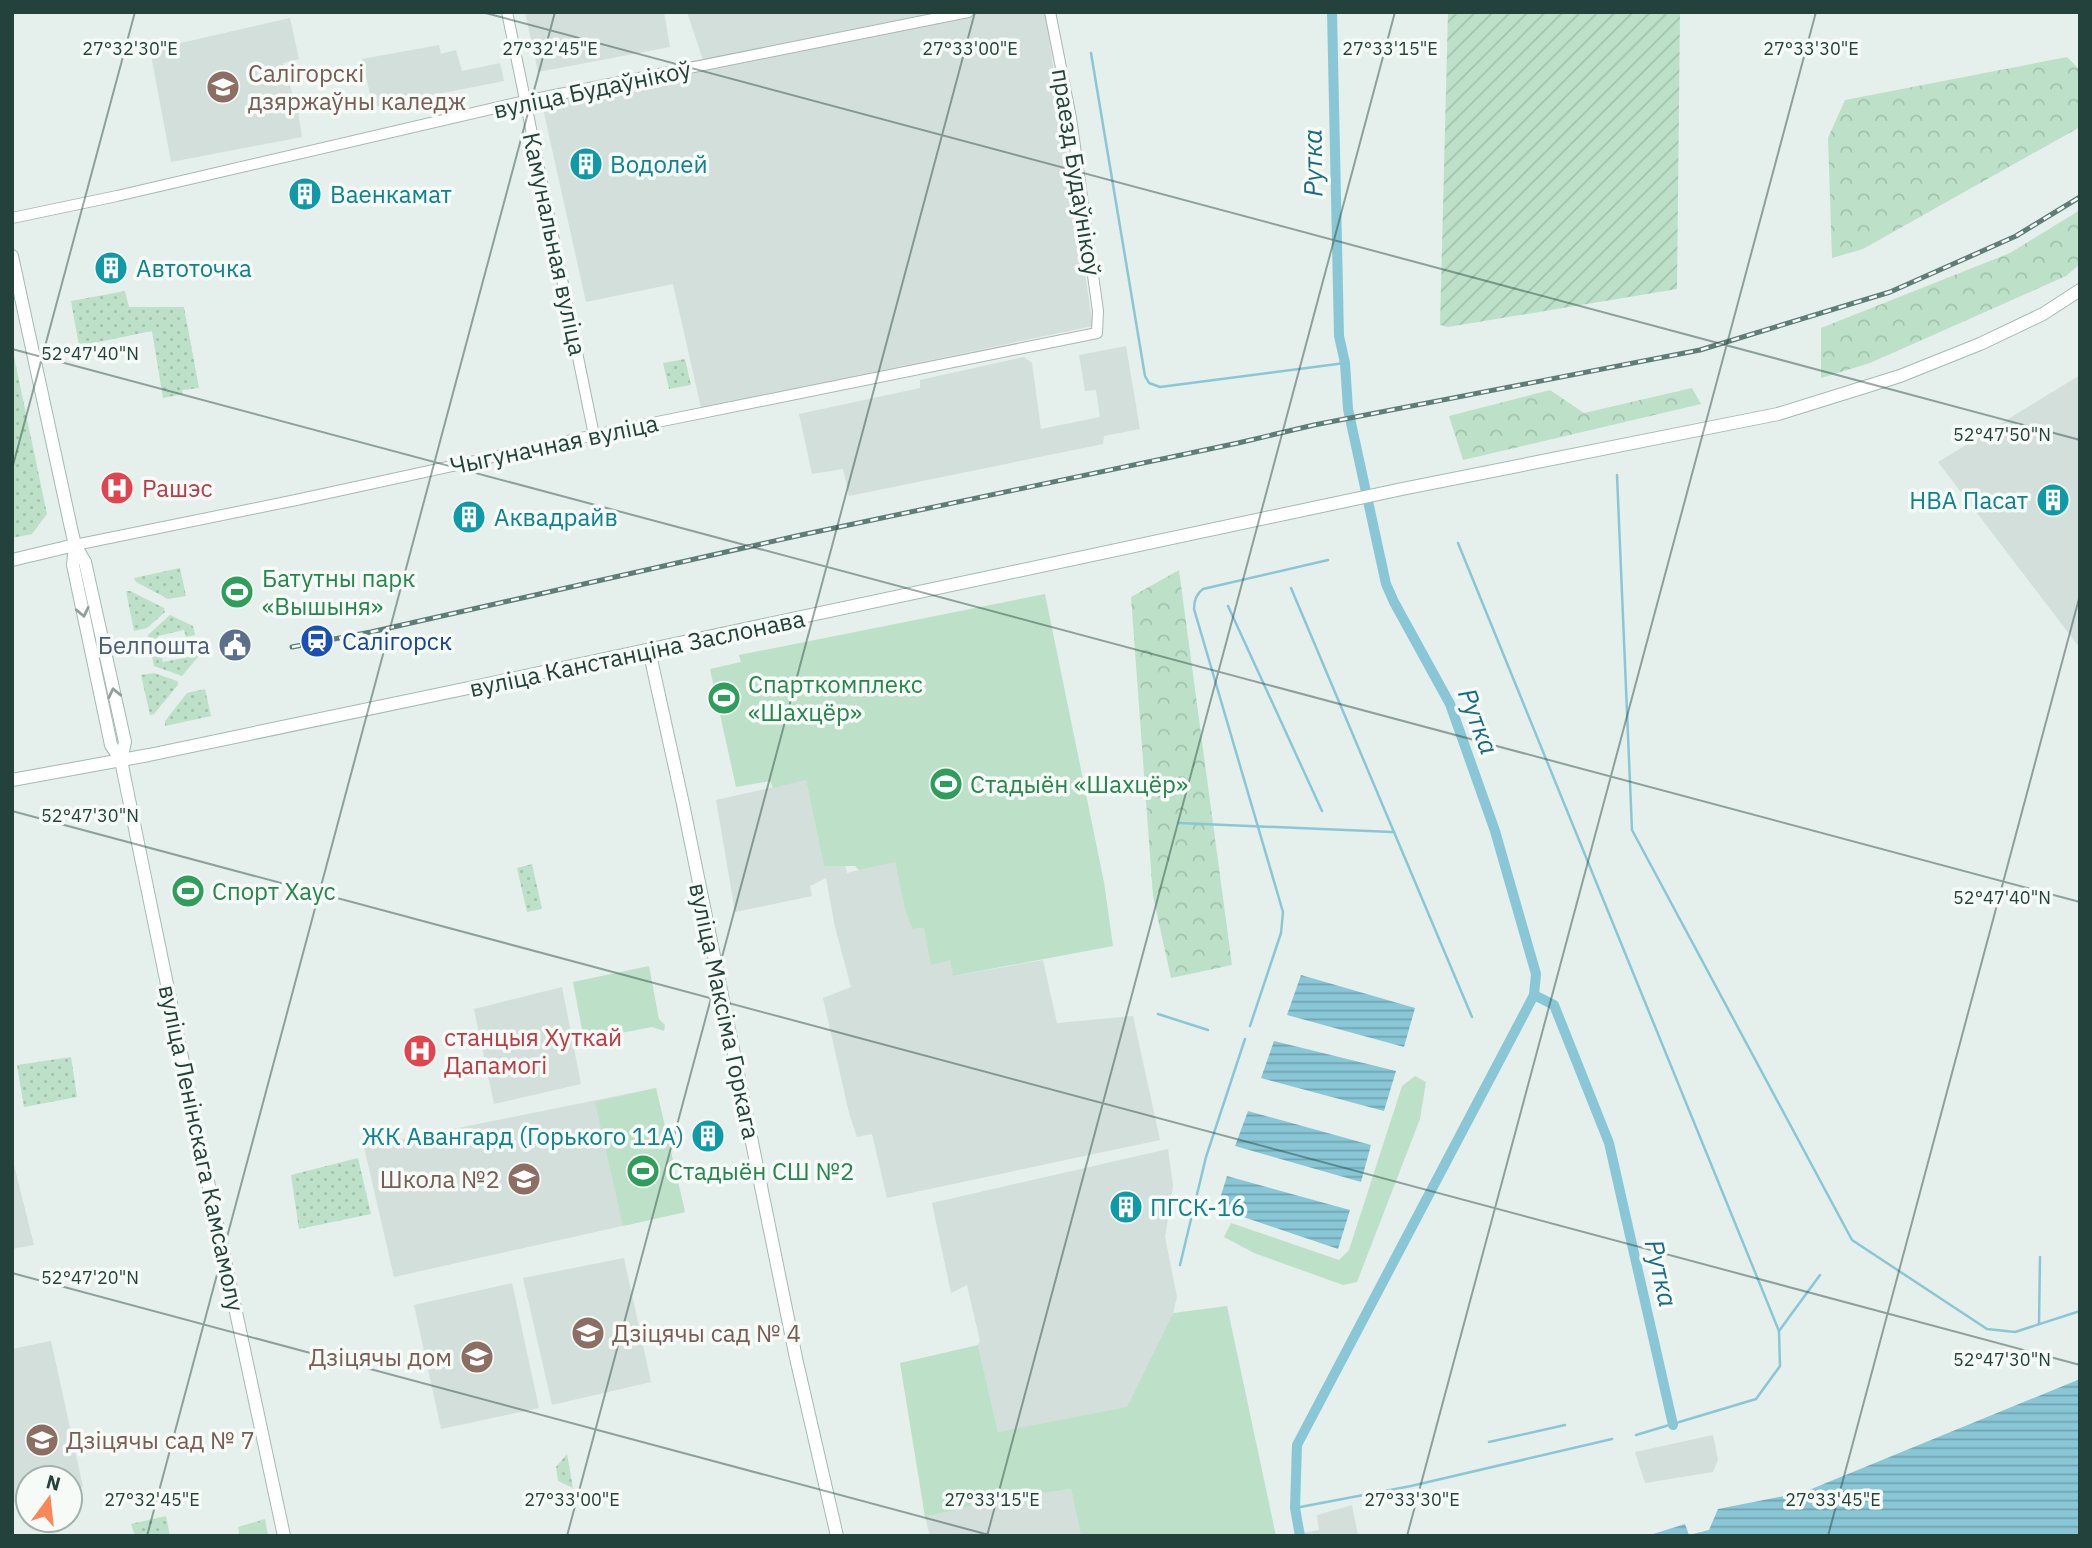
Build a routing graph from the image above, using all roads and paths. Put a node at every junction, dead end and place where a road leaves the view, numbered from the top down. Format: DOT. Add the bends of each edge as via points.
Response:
graph roads {
  1 [pos="507,12"];
  2 [pos="968,12"];
  3 [pos="1050,12"];
  4 [pos="525,101"];
  5 [pos="12,218"];
  6 [pos="12,256"];
  7 [pos="2080,290"];
  8 [pos="1097,332"];
  9 [pos="594,435"];
  10 [pos="75,545"];
  11 [pos="12,560"];
  12 [pos="649,650"];
  13 [pos="121,760"];
  14 [pos="12,780"];
  15 [pos="284,1536"];
  16 [pos="837,1536"];
  1 -- 4 [label="street, Камунальная вуліца"];
  2 -- 4 [label="street, вуліца Будаўнікоў"];
  3 -- 8 [label="street, праезд Будаўнікоў" via="1071,118 1098,310"];
  4 -- 5 [label="street, вуліца Будаўнікоў"];
  4 -- 9 [label="street, Камунальная вуліца"];
  6 -- 10 [label="main road, вуліца Ленінскага Камсамолу"];
  7 -- 12 [label="main road, вуліца Канстанціна Заслонава" via="1980,344 1900,376 1778,414 1402,489"];
  8 -- 9 [label="street, Чыгуначная вуліца"];
  9 -- 10 [label="street, Чыгуначная вуліца"];
  10 -- 11 [label="main road, Чыгуначная вуліца"];
  10 -- 13 [label="main road, вуліца Ленінскага Камсамолу" via="85,562 125,742"];
  12 -- 13 [label="main road, вуліца Канстанціна Заслонава"];
  12 -- 16 [label="main road, вуліца Максіма Горкага"];
  13 -- 14 [label="main road, вуліца Канстанціна Заслонава"];
  13 -- 15 [label="main road, вуліца Ленінскага Камсамолу"];
}
